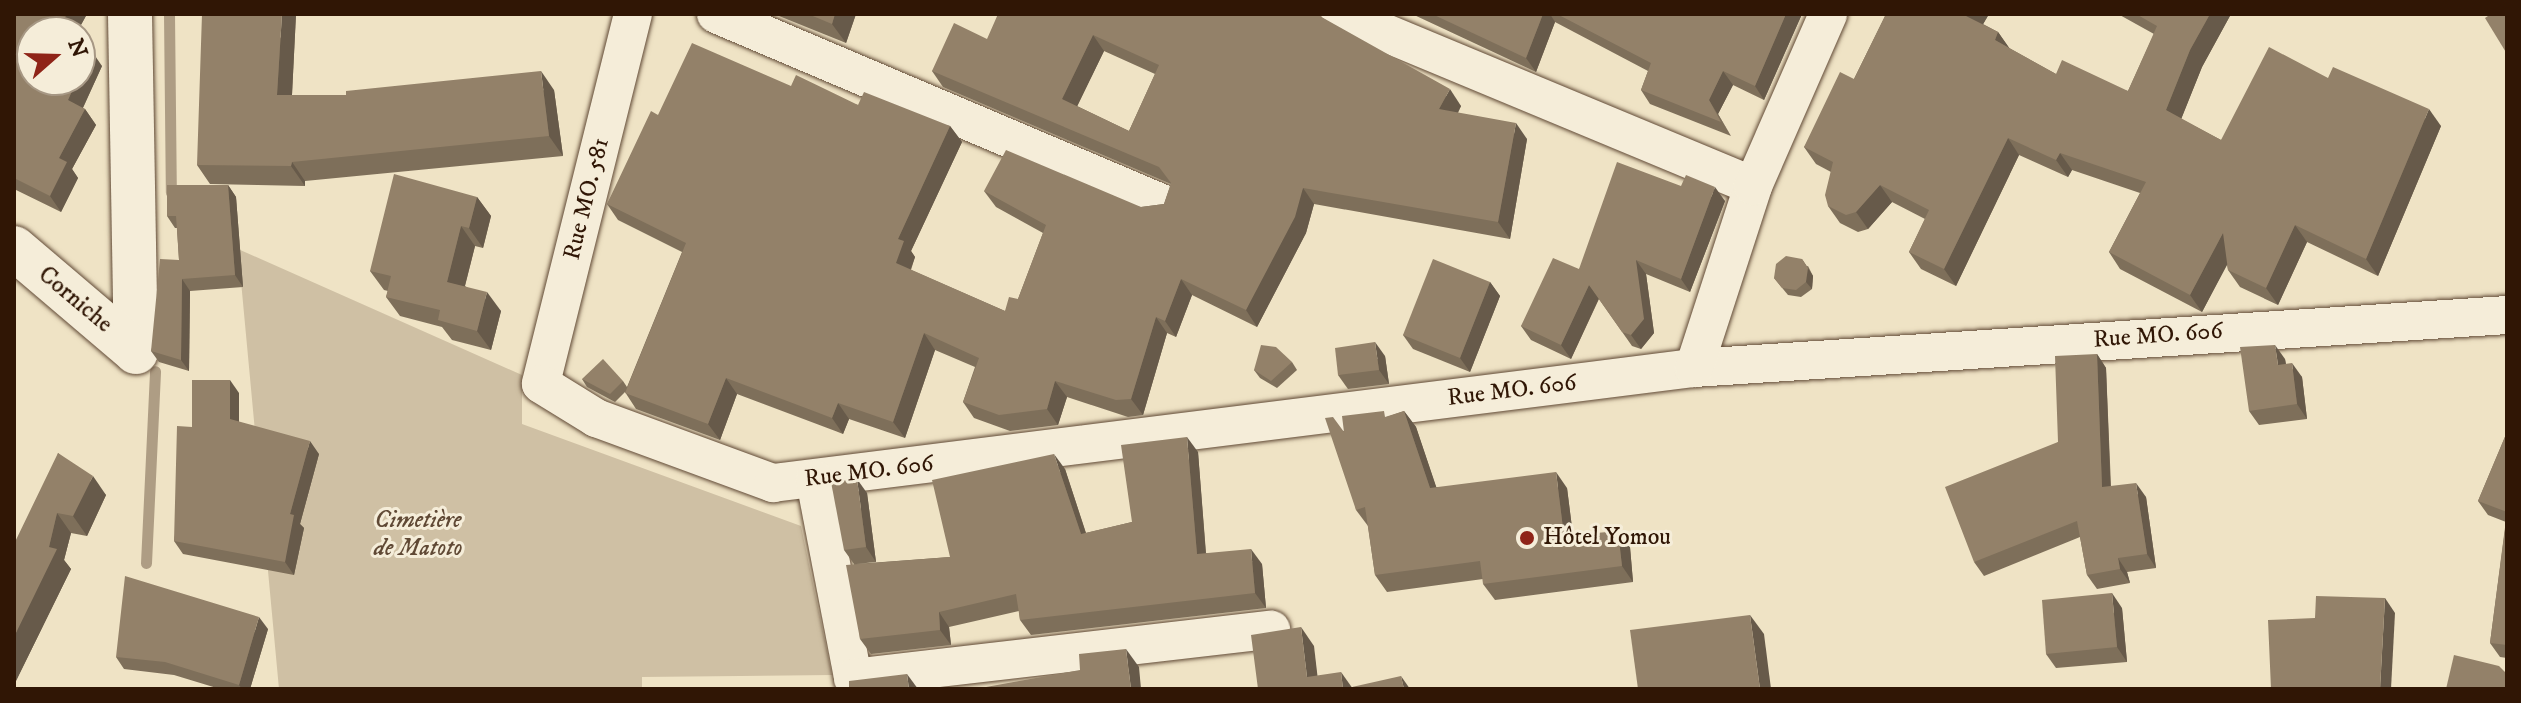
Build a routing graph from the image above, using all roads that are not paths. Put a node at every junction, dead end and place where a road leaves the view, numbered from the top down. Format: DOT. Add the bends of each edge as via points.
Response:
graph roads {
  1 [pos="130,14"];
  2 [pos="633,14"];
  3 [pos="716,14"];
  4 [pos="1340,14"];
  5 [pos="1828,14"];
  6 [pos="1753,186"];
  7 [pos="1161,203"];
  8 [pos="14,248"];
  9 [pos="2507,315"];
  10 [pos="1694,368"];
  11 [pos="541,384"];
  12 [pos="815,480"];
  13 [pos="1271,630"];
  1 -- 8 [label="street, Corniche" via="136,352"];
  2 -- 11 [label="street, Rue MO. 581"];
  3 -- 7 [label="street"];
  4 -- 6 [label="street"];
  5 -- 6 [label="street"];
  6 -- 10 [label="street"];
  9 -- 10 [label="street, Rue MO. 606"];
  10 -- 12 [label="street, Rue MO. 606"];
  11 -- 12 [label="street, Rue MO. 606" via="596,418 773,483"];
  12 -- 13 [label="street" via="853,678"];
}
